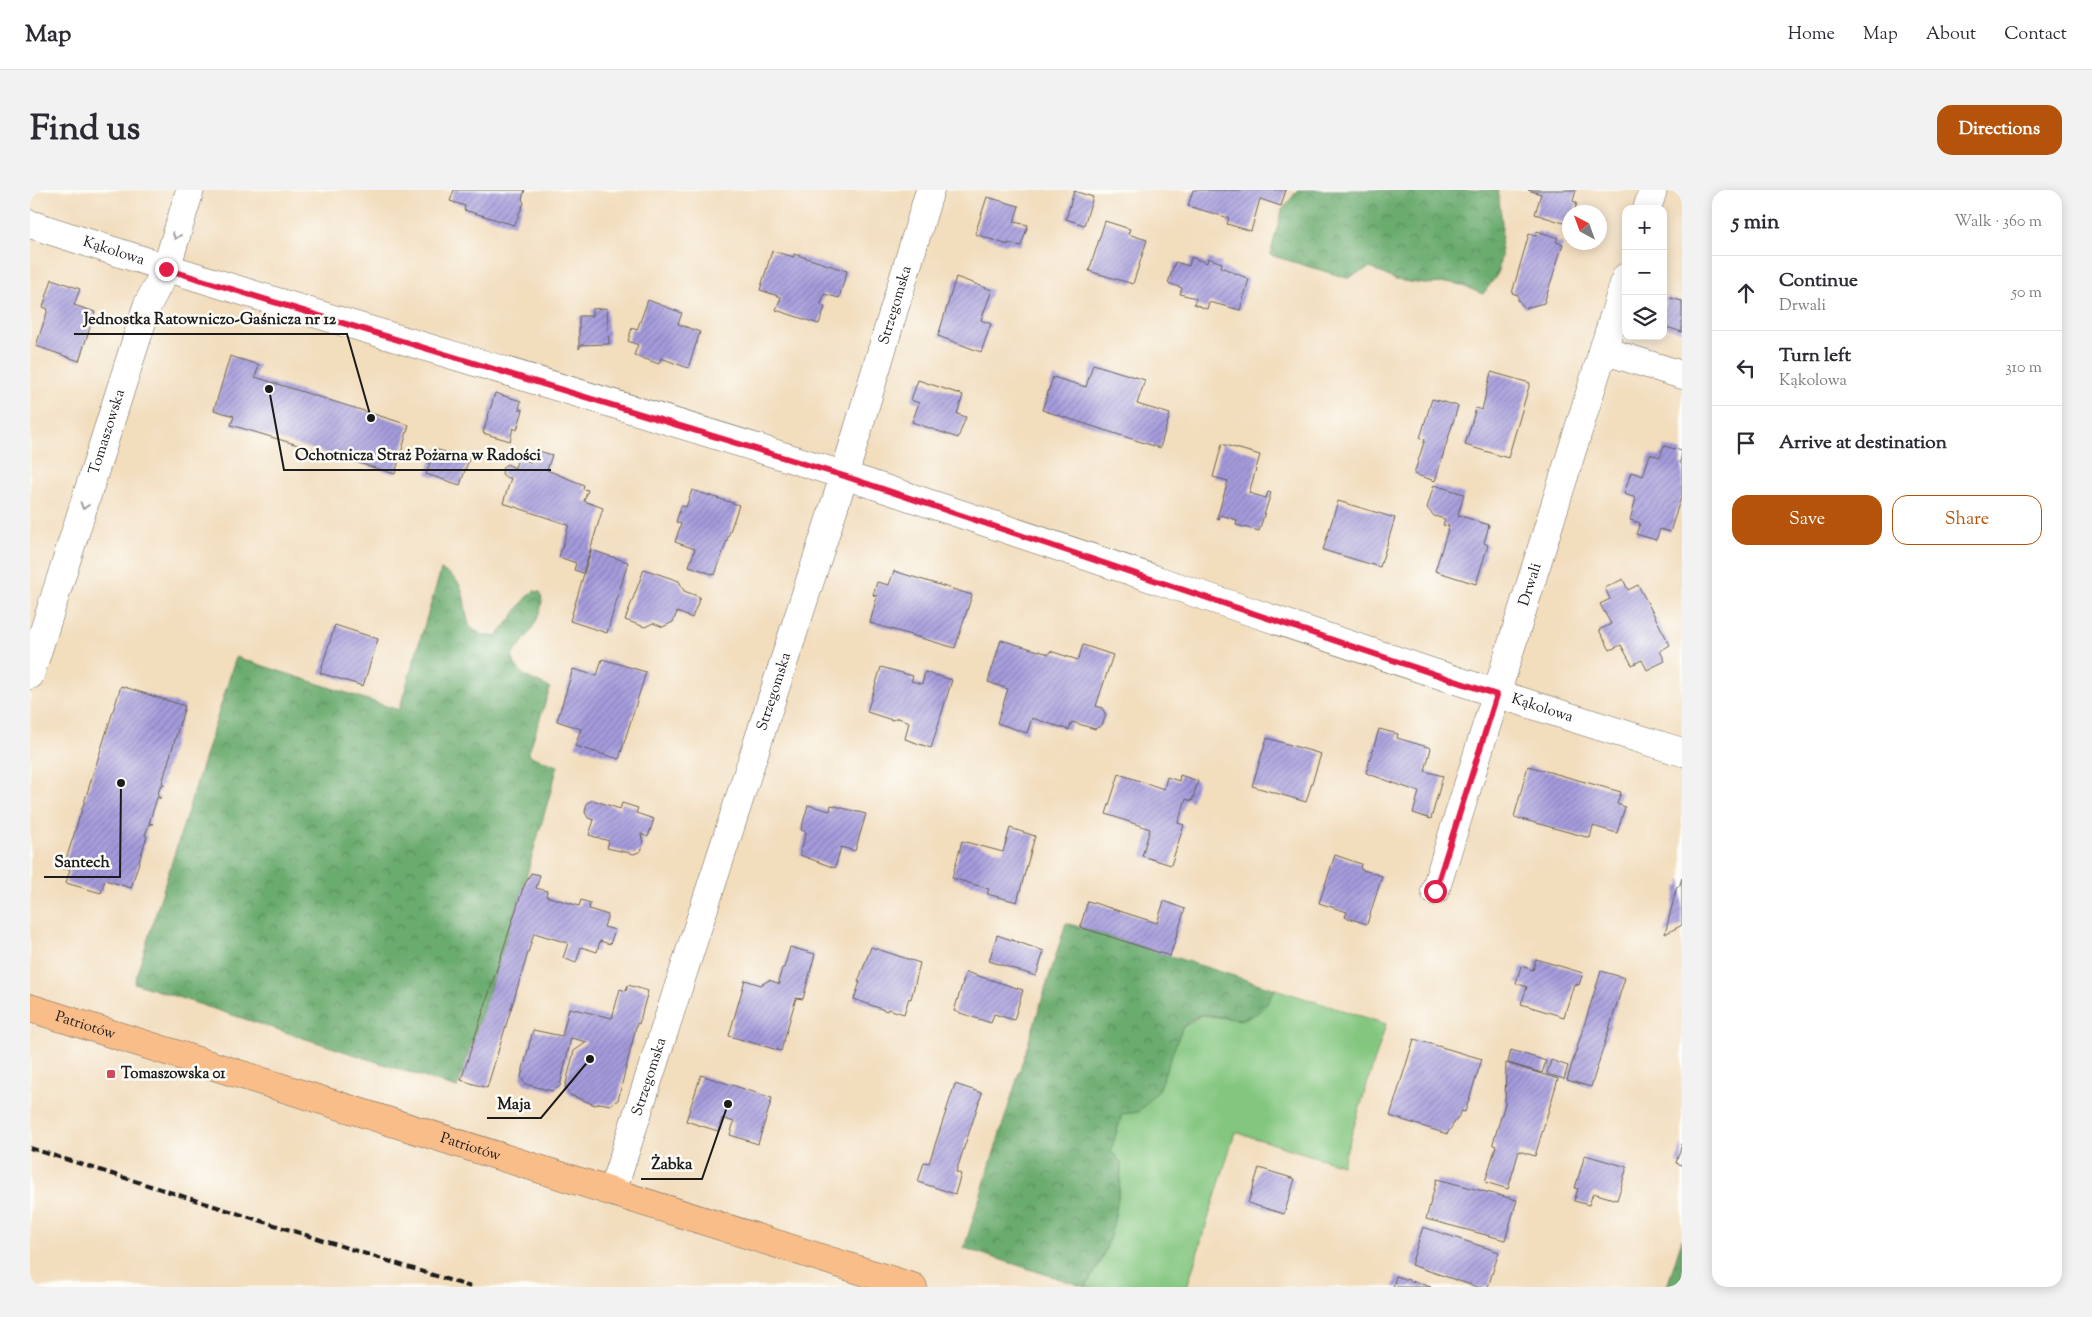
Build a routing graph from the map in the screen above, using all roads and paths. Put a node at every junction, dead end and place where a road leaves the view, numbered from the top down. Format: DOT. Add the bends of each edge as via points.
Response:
graph roads {
  1 [pos="190,190"];
  2 [pos="930,190"];
  3 [pos="1653,190"];
  4 [pos="1648,205"];
  5 [pos="30,224"];
  6 [pos="166,269"];
  7 [pos="1622,289"];
  8 [pos="1602,350"];
  9 [pos="1682,375"];
  10 [pos="844,476"];
  11 [pos="30,676"];
  12 [pos="1497,695"];
  13 [pos="1682,752"];
  14 [pos="1435,891"];
  15 [pos="30,1008"];
  16 [pos="612,1192"];
  17 [pos="913,1287"];
  1 -- 6 [label="street, Tomaszowska, one-way"];
  2 -- 10 [label="street, Strzegomska"];
  3 -- 4 [label="street"];
  5 -- 6 [label="street, Kąkolowa"];
  6 -- 10 [label="street, Kąkolowa"];
  6 -- 11 [label="street, Tomaszowska, one-way" via="147,306"];
  7 -- 8 [label="street, Drwali"];
  8 -- 9 [label="street"];
  8 -- 12 [label="street, Drwali"];
  10 -- 12 [label="street, Kąkolowa"];
  10 -- 16 [label="street, Strzegomska"];
  12 -- 13 [label="street, Kąkolowa"];
  12 -- 14 [label="street, Drwali"];
  15 -- 16 [label="main road, Patriotów"];
  16 -- 17 [label="main road, Patriotów"];
}
